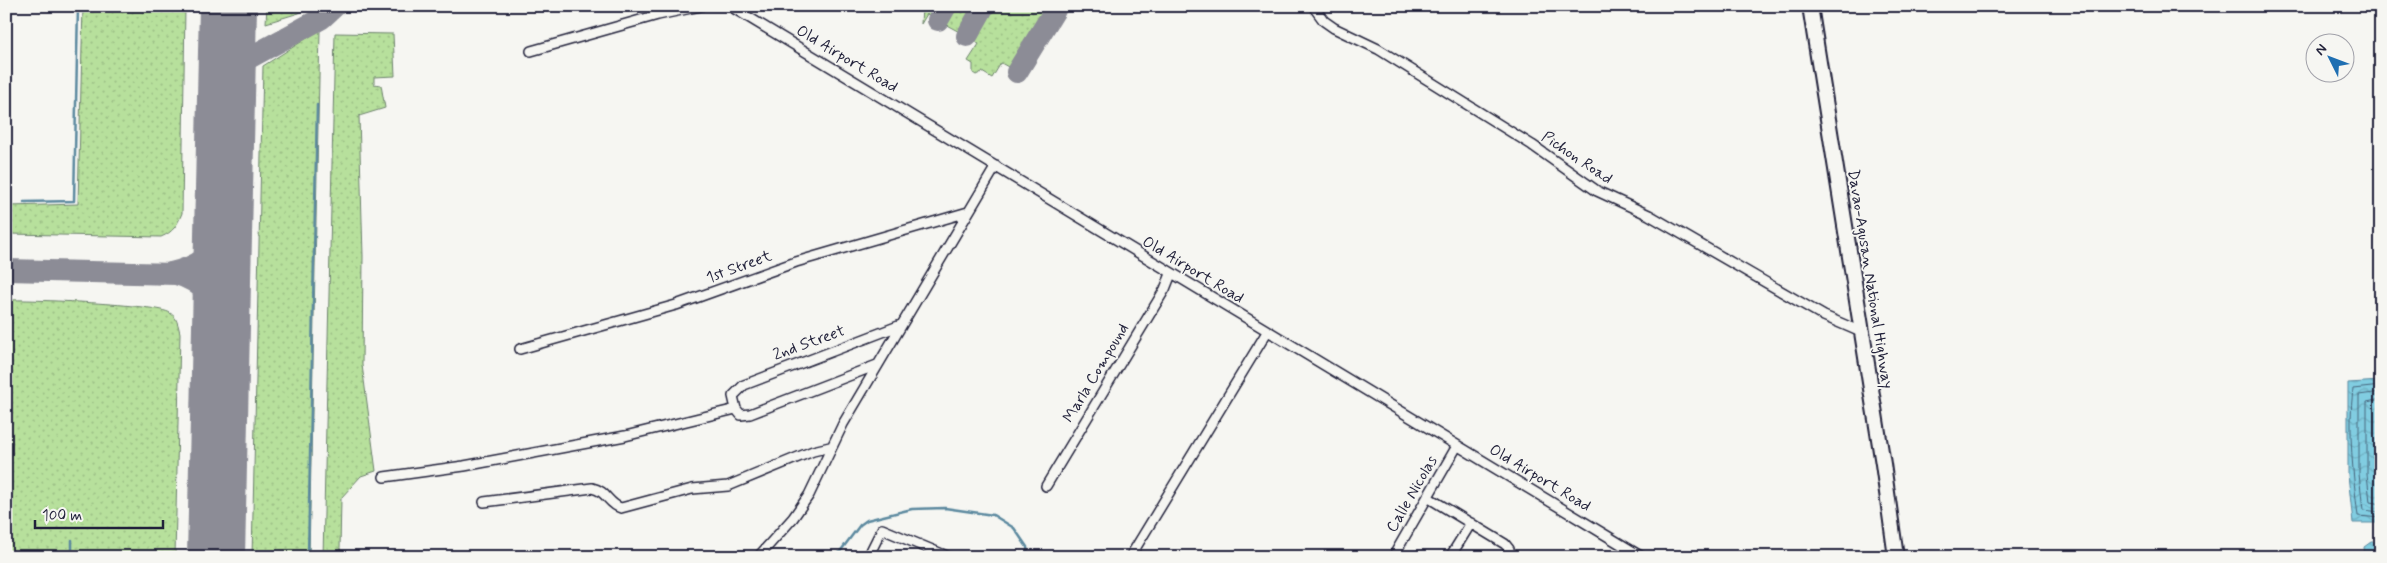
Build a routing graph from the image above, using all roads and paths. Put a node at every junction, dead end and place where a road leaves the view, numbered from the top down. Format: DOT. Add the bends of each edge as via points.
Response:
graph roads {
  1 [pos="701,6"];
  2 [pos="730,6"];
  3 [pos="1313,6"];
  4 [pos="1810,6"];
  5 [pos="531,51"];
  6 [pos="996,166"];
  7 [pos="968,212"];
  8 [pos="1171,274"];
  9 [pos="901,325"];
  10 [pos="1267,332"];
  11 [pos="1861,332"];
  12 [pos="520,350"];
  13 [pos="877,365"];
  14 [pos="736,409"];
  15 [pos="1457,446"];
  16 [pos="830,447"];
  17 [pos="384,478"];
  18 [pos="1046,486"];
  19 [pos="1429,498"];
  20 [pos="484,502"];
  21 [pos="1470,523"];
  22 [pos="1508,553"];
  23 [pos="758,557"];
  24 [pos="868,557"];
  25 [pos="948,557"];
  26 [pos="1130,557"];
  27 [pos="1393,557"];
  28 [pos="1450,557"];
  29 [pos="1642,557"];
  30 [pos="1896,557"];
  1 -- 5 [label="street"];
  2 -- 6 [label="street, Old Airport Road"];
  3 -- 11 [label="street, Pichon Road" via="1334,28 1378,49 1532,145 1597,191 1649,214 1824,316"];
  4 -- 11 [label="main road, Davao-Agusan National Highway"];
  6 -- 7 [label="street"];
  6 -- 8 [label="street, Old Airport Road"];
  7 -- 9 [label="street"];
  7 -- 12 [label="street, 1st Street" via="796,262 676,305"];
  8 -- 10 [label="street, Old Airport Road"];
  8 -- 18 [label="street, Marla Compound"];
  9 -- 13 [label="street"];
  9 -- 14 [label="street, 2nd Street" via="758,378 739,388 733,396"];
  10 -- 15 [label="street, Old Airport Road"];
  10 -- 26 [label="street"];
  11 -- 30 [label="main road, Davao-Agusan National Highway"];
  13 -- 14 [label="street" via="750,414 741,415"];
  13 -- 16 [label="street"];
  14 -- 17 [label="street" via="625,436"];
  15 -- 19 [label="street, Calle Nicolas"];
  15 -- 29 [label="street, Old Airport Road"];
  16 -- 20 [label="street" via="728,486 692,489 621,508 601,490 592,488"];
  16 -- 23 [label="street" via="802,507"];
  19 -- 21 [label="street"];
  19 -- 27 [label="street, Calle Nicolas"];
  21 -- 22 [label="street"];
  21 -- 28 [label="street"];
  24 -- 25 [label="street" via="882,529"];
}
